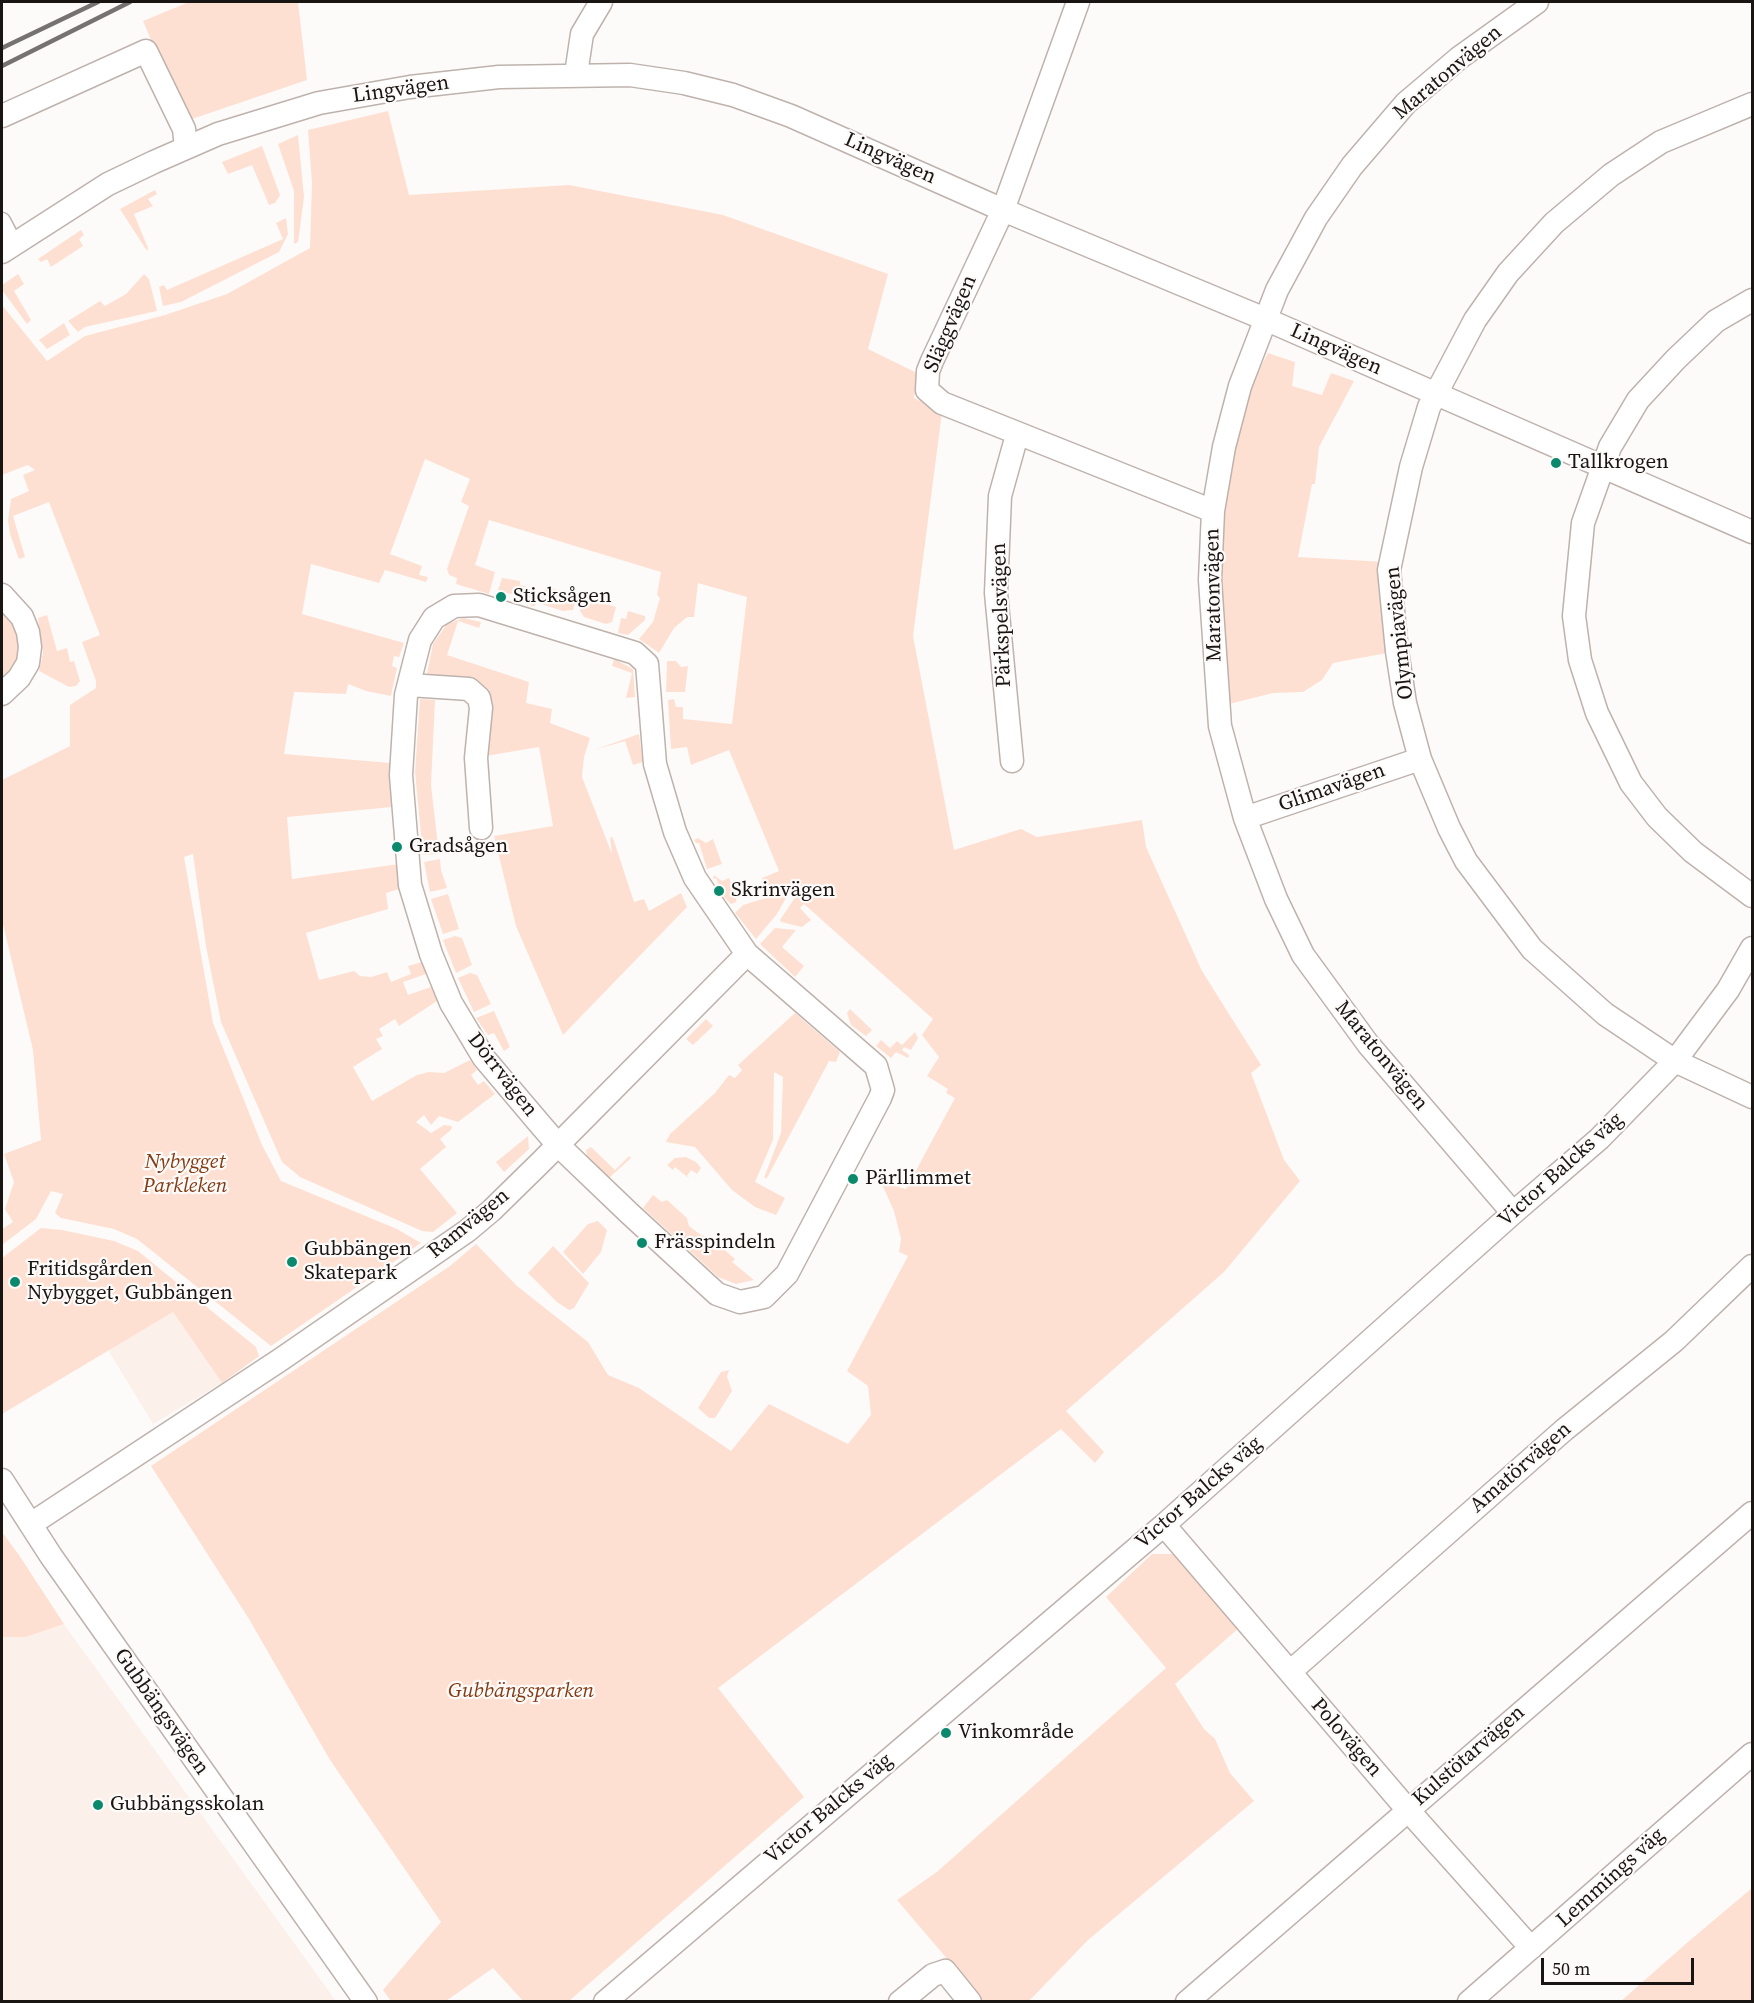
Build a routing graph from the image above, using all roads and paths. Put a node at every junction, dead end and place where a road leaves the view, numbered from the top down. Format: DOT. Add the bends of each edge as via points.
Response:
graph roads {
  1 [pos="601,2"];
  2 [pos="1078,2"];
  3 [pos="1537,2"];
  4 [pos="576,75"];
  5 [pos="1752,104"];
  6 [pos="2,116"];
  7 [pos="186,147"];
  8 [pos="1003,210"];
  9 [pos="2,221"];
  10 [pos="8,248"];
  11 [pos="1752,300"];
  12 [pos="1265,320"];
  13 [pos="1436,394"];
  14 [pos="1017,435"];
  15 [pos="1602,464"];
  16 [pos="1213,511"];
  17 [pos="1752,532"];
  18 [pos="2,595"];
  19 [pos="409,685"];
  20 [pos="2,694"];
  21 [pos="1420,759"];
  22 [pos="1012,761"];
  23 [pos="1245,818"];
  24 [pos="481,828"];
  25 [pos="1752,896"];
  26 [pos="1752,948"];
  27 [pos="747,954"];
  28 [pos="1675,1061"];
  29 [pos="1752,1096"];
  30 [pos="558,1145"];
  31 [pos="1513,1213"];
  32 [pos="1752,1266"];
  33 [pos="2,1480"];
  34 [pos="1752,1513"];
  35 [pos="31,1524"];
  36 [pos="1164,1525"];
  37 [pos="1290,1672"];
  38 [pos="1752,1754"];
  39 [pos="1407,1809"];
  40 [pos="1531,1948"];
  41 [pos="366,2001"];
  42 [pos="605,2001"];
  43 [pos="900,2001"];
  44 [pos="970,2001"];
  45 [pos="1187,2001"];
  46 [pos="1469,2001"];
  1 -- 4 [label="street" via="582,34"];
  2 -- 8 [label="street, Släggvägen"];
  3 -- 12 [label="street, Maratonvägen" via="1459,58 1406,103 1352,166 1316,218"];
  4 -- 7 [label="street, Lingvägen" via="499,77 370,93 286,112"];
  4 -- 8 [label="street, Lingvägen" via="630,75 733,95 833,133"];
  5 -- 13 [label="street, Olympiavägen" via="1661,142 1611,175 1554,223 1508,273 1474,320"];
  6 -- 7 [label="street" via="146,51 184,129"];
  7 -- 10 [label="street, Lingvägen" via="108,184"];
  8 -- 12 [label="street, Lingvägen"];
  8 -- 14 [label="street, Släggvägen" via="932,361 927,390 942,403"];
  9 -- 10 [label="street"];
  11 -- 15 [label="street" via="1716,321 1638,400"];
  12 -- 13 [label="street, Lingvägen"];
  12 -- 16 [label="street, Maratonvägen" via="1240,386"];
  13 -- 15 [label="street, Lingvägen"];
  13 -- 21 [label="street, Olympiavägen" via="1411,467 1389,570 1405,703"];
  14 -- 16 [label="street, Släggvägen"];
  14 -- 22 [label="street, Pärkspelsvägen" via="1000,496 996,593"];
  15 -- 17 [label="street, Lingvägen"];
  15 -- 25 [label="street" via="1583,523 1574,616 1580,660 1597,713 1631,783 1658,817 1693,852"];
  16 -- 23 [label="street, Maratonvägen" via="1210,580 1220,726"];
  18 -- 20 [label="street" via="22,617 30,647 28,663 20,678"];
  19 -- 24 [label="street" via="469,689 479,698 476,758"];
  19 -- 27 [label="street, Dörrvägen" via="420,640 434,618 454,606 488,607 635,653 647,664 655,764 675,832 695,878"];
  19 -- 30 [label="street, Dörrvägen" via="400,775 405,849 410,885 431,954 451,1003 484,1058"];
  21 -- 23 [label="street, Glimavägen"];
  21 -- 28 [label="street, Olympiavägen" via="1466,861 1532,949 1605,1014"];
  23 -- 31 [label="street, Maratonvägen" via="1276,899 1303,955 1368,1044"];
  26 -- 28 [label="street, Victor Balcks väg" via="1728,990"];
  27 -- 30 [label="street, Ramvägen"];
  27 -- 30 [label="street, Dörrvägen" via="876,1066 882,1090 787,1274 764,1298 740,1302 717,1294"];
  28 -- 29 [label="street, Olympiavägen"];
  28 -- 31 [label="street, Victor Balcks väg" via="1599,1139"];
  30 -- 35 [label="street, Ramvägen" via="492,1210 438,1252"];
  31 -- 36 [label="street, Victor Balcks väg"];
  32 -- 37 [label="street, Amatörvägen" via="1674,1341 1564,1430"];
  33 -- 35 [label="street, Gubbängsvägen"];
  34 -- 39 [label="street, Kulstötarvägen"];
  35 -- 41 [label="street, Gubbängsvägen"];
  36 -- 37 [label="street, Polovägen"];
  36 -- 42 [label="street, Victor Balcks väg"];
  37 -- 39 [label="street, Polovägen"];
  38 -- 40 [label="street, Lemmings väg"];
  39 -- 40 [label="street, Polovägen"];
  39 -- 45 [label="street, Kulstötarvägen"];
  40 -- 46 [label="street, Lemmings väg"];
  43 -- 44 [label="street" via="945,1971"];
}
